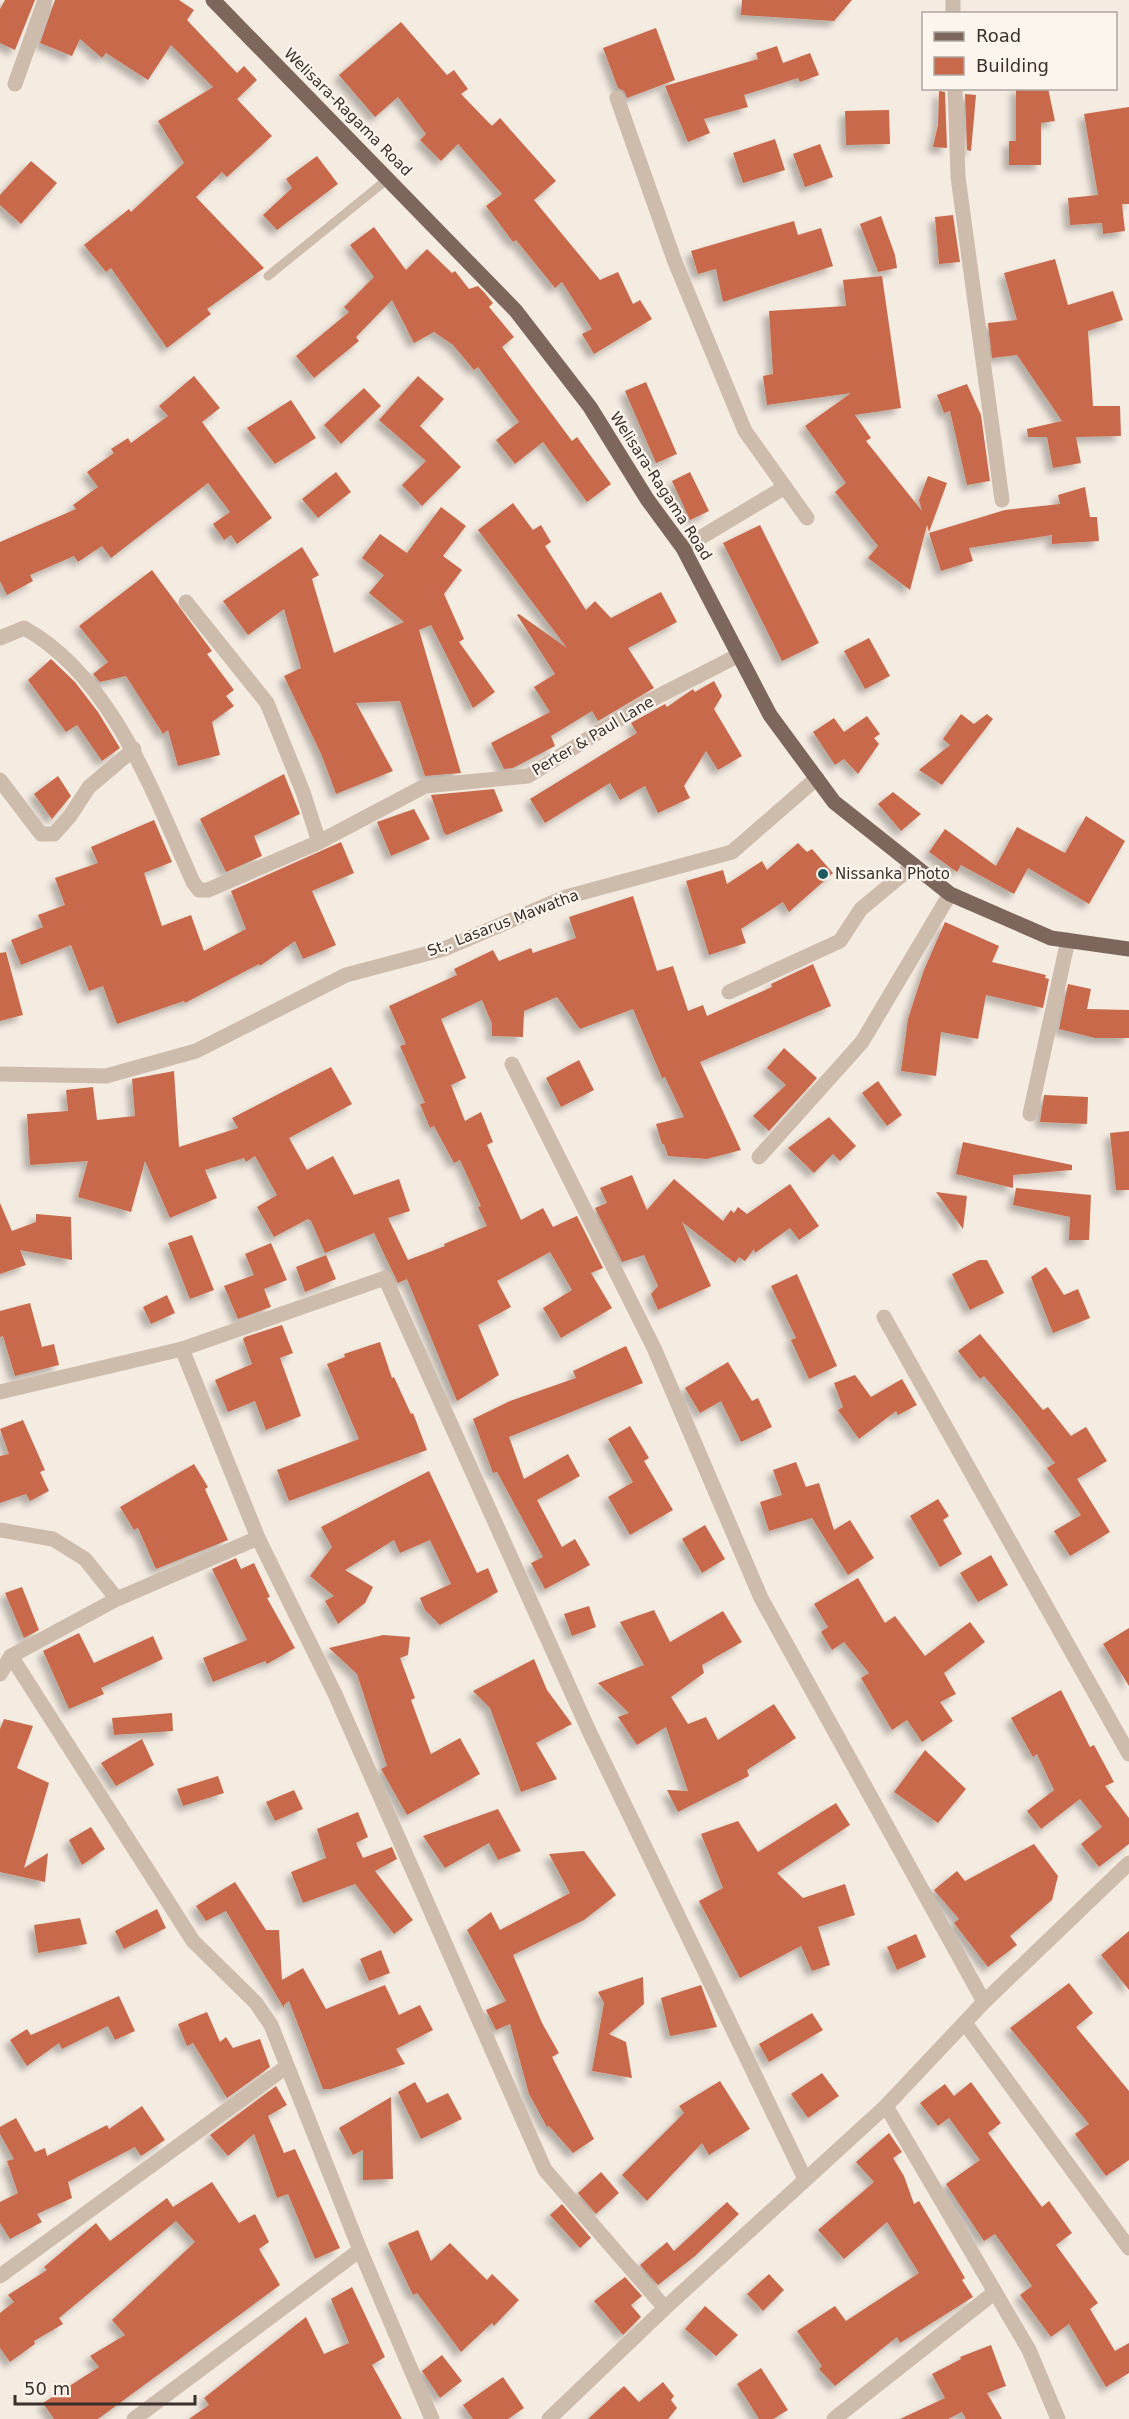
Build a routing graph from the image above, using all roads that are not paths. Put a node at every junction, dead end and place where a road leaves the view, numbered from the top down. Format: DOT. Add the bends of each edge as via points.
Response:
graph roads {
  1 [pos="45,0"];
  2 [pos="213,0"];
  3 [pos="15,84"];
  4 [pos="955,90"];
  5 [pos="617,98"];
  6 [pos="388,178"];
  7 [pos="268,276"];
  8 [pos="785,487"];
  9 [pos="1002,500"];
  10 [pos="807,518"];
  11 [pos="683,548"];
  12 [pos="186,602"];
  13 [pos="0,638"];
  14 [pos="740,655"];
  15 [pos="134,749"];
  16 [pos="817,778"];
  17 [pos="0,780"];
  18 [pos="319,842"];
  19 [pos="914,865"];
  20 [pos="950,894"];
  21 [pos="1068,940"];
  22 [pos="1129,949"];
  23 [pos="729,992"];
  24 [pos="512,1065"];
  25 [pos="0,1074"];
  26 [pos="1030,1114"];
  27 [pos="759,1158"];
  28 [pos="884,1317"];
  29 [pos="182,1349"];
  30 [pos="0,1392"];
  31 [pos="0,1530"];
  32 [pos="258,1538"];
  33 [pos="117,1599"];
  34 [pos="11,1656"];
  35 [pos="0,1674"];
  36 [pos="1129,1754"];
  37 [pos="1128,1866"];
  38 [pos="984,2002"];
  39 [pos="965,2023"];
  40 [pos="286,2067"];
  41 [pos="886,2106"];
  42 [pos="805,2179"];
  43 [pos="1129,2248"];
  44 [pos="360,2250"];
  45 [pos="0,2276"];
  46 [pos="995,2292"];
  47 [pos="665,2308"];
  48 [pos="854,2413"];
  49 [pos="134,2419"];
  50 [pos="432,2419"];
  51 [pos="549,2419"];
  52 [pos="834,2419"];
  53 [pos="1059,2419"];
  1 -- 3 [label="street"];
  2 -- 6 [label="main road, Welisara-Ragama Road"];
  4 -- 9 [label="street" via="958,177"];
  5 -- 8 [label="street" via="675,262 745,431"];
  6 -- 7 [label="lane"];
  6 -- 11 [label="main road, Welisara-Ragama Road" via="516,311 590,407 647,499"];
  8 -- 10 [label="street"];
  8 -- 11 [label="street"];
  11 -- 14 [label="main road, Welisara-Ragama Road"];
  12 -- 18 [label="street" via="267,704"];
  13 -- 15 [label="street" via="24,628 35,634 78,671"];
  14 -- 16 [label="main road, Welisara-Ragama Road" via="770,715"];
  14 -- 18 [label="street, Perter & Paul Lane" via="647,702 528,776 425,786"];
  15 -- 17 [label="street" via="88,786 70,816 54,834 47,836 41,834"];
  15 -- 18 [label="street, Perter & Paul Lane" via="199,890 208,890"];
  16 -- 19 [label="main road, Welisara-Ragama Road" via="834,802"];
  16 -- 25 [label="street, St,. Lasarus Mawatha" via="732,852 566,897 444,949 346,975 196,1051 106,1076"];
  19 -- 20 [label="main road, Welisara-Ragama Road"];
  19 -- 23 [label="street" via="861,909 840,942"];
  20 -- 21 [label="main road, Welisara-Ragama Road" via="1050,938"];
  20 -- 27 [label="street" via="862,1042"];
  21 -- 22 [label="main road, Welisara-Ragama Road"];
  21 -- 26 [label="street"];
  24 -- 38 [label="street" via="654,1347 761,1598"];
  28 -- 36 [label="street"];
  29 -- 30 [label="street"];
  29 -- 32 [label="street"];
  29 -- 42 [label="street" via="385,1278 589,1731"];
  31 -- 33 [label="street" via="53,1539 85,1559"];
  32 -- 33 [label="street"];
  32 -- 47 [label="street" via="335,1694 545,2170"];
  33 -- 34 [label="street"];
  34 -- 35 [label="street"];
  34 -- 40 [label="street" via="193,1941 256,2003 271,2025"];
  37 -- 38 [label="street"];
  38 -- 39 [label="street"];
  39 -- 41 [label="street"];
  39 -- 43 [label="street"];
  40 -- 44 [label="street"];
  40 -- 45 [label="street"];
  41 -- 42 [label="street"];
  41 -- 46 [label="street"];
  42 -- 47 [label="street"];
  44 -- 49 [label="street"];
  44 -- 50 [label="street"];
  46 -- 48 [label="street"];
  46 -- 53 [label="street" via="1029,2350"];
  47 -- 51 [label="street"];
  48 -- 52 [label="street"];
}
